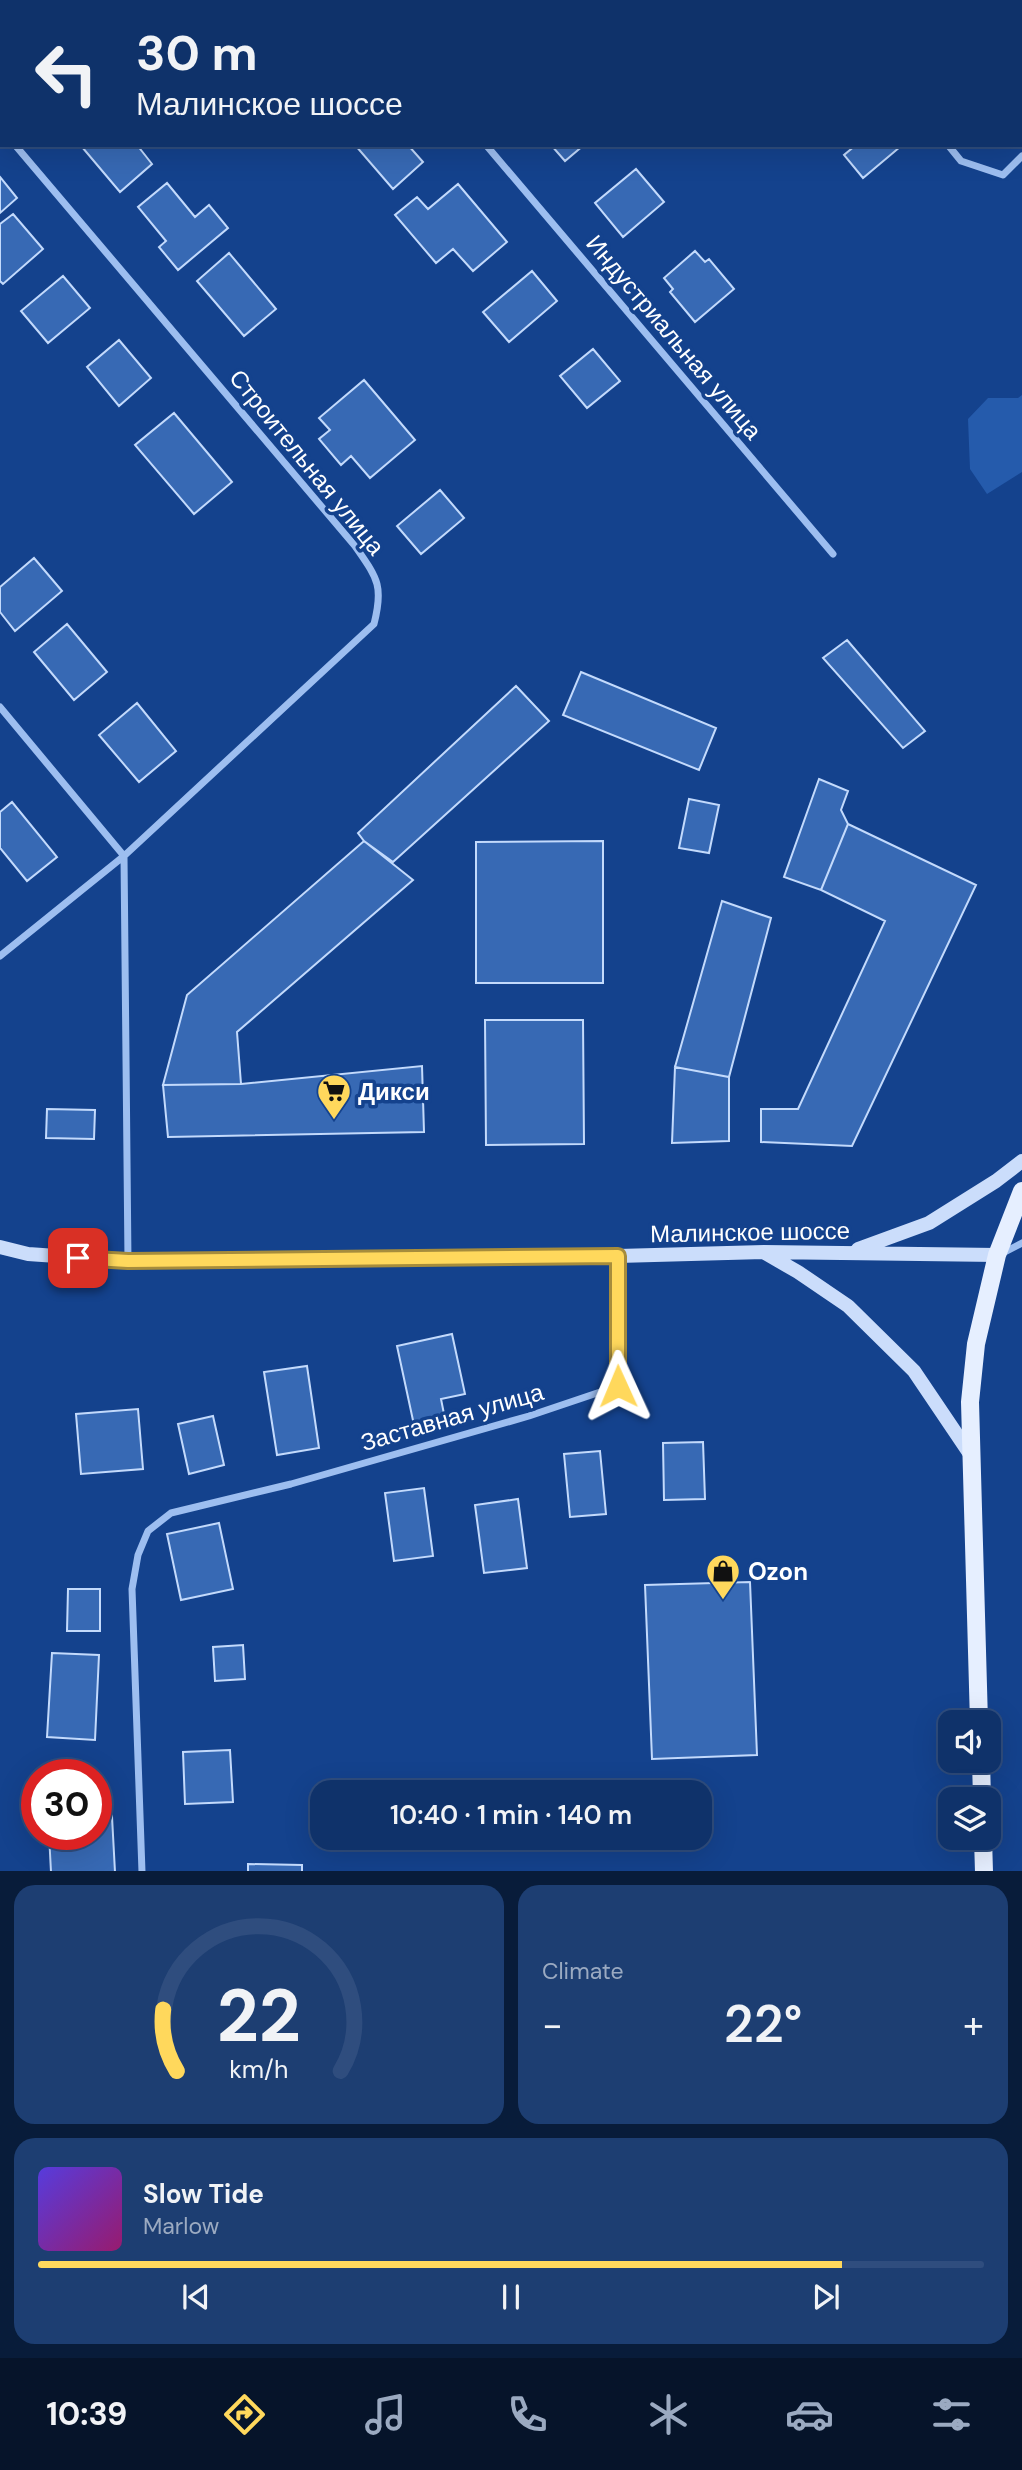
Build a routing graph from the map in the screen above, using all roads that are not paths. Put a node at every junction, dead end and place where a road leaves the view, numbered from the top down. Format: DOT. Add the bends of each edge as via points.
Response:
graph roads {
  1 [pos="17,147"];
  2 [pos="488,147"];
  3 [pos="950,147"];
  4 [pos="1022,156"];
  5 [pos="833,554"];
  6 [pos="0,707"];
  7 [pos="124,856"];
  8 [pos="0,956"];
  9 [pos="1022,1161"];
  10 [pos="1022,1191"];
  11 [pos="1022,1243"];
  12 [pos="0,1247"];
  13 [pos="764,1252"];
  14 [pos="847,1253"];
  15 [pos="997,1255"];
  16 [pos="618,1256"];
  17 [pos="128,1261"];
  18 [pos="970,1454"];
  19 [pos="979,1710"];
  20 [pos="983,1850"];
  21 [pos="142,1871"];
  22 [pos="984,1871"];
  1 -- 7 [label="street, Строительная улица" via="355,546 380,588 374,624"];
  2 -- 5 [label="street, Индустриальная улица"];
  3 -- 4 [label="street" via="961,160 1003,175"];
  6 -- 7 [label="street"];
  7 -- 8 [label="street, Строительная улица"];
  7 -- 17 [label="street"];
  9 -- 14 [label="main road" via="929,1223"];
  10 -- 15 [label="main road"];
  11 -- 15 [label="street"];
  12 -- 17 [label="main road, Малинское шоссе" via="28,1254"];
  13 -- 14 [label="main road, Малинское шоссе"];
  13 -- 16 [label="main road, Малинское шоссе"];
  13 -- 18 [label="main road" via="848,1306 914,1371"];
  14 -- 15 [label="main road, Малинское шоссе"];
  15 -- 18 [label="main road" via="976,1344"];
  16 -- 17 [label="main road, Малинское шоссе"];
  16 -- 21 [label="street, Заставная улица" via="618,1386 304,1480 171,1513 148,1531 132,1590"];
  18 -- 19 [label="main road"];
  20 -- 22 [label="main road"];
}
